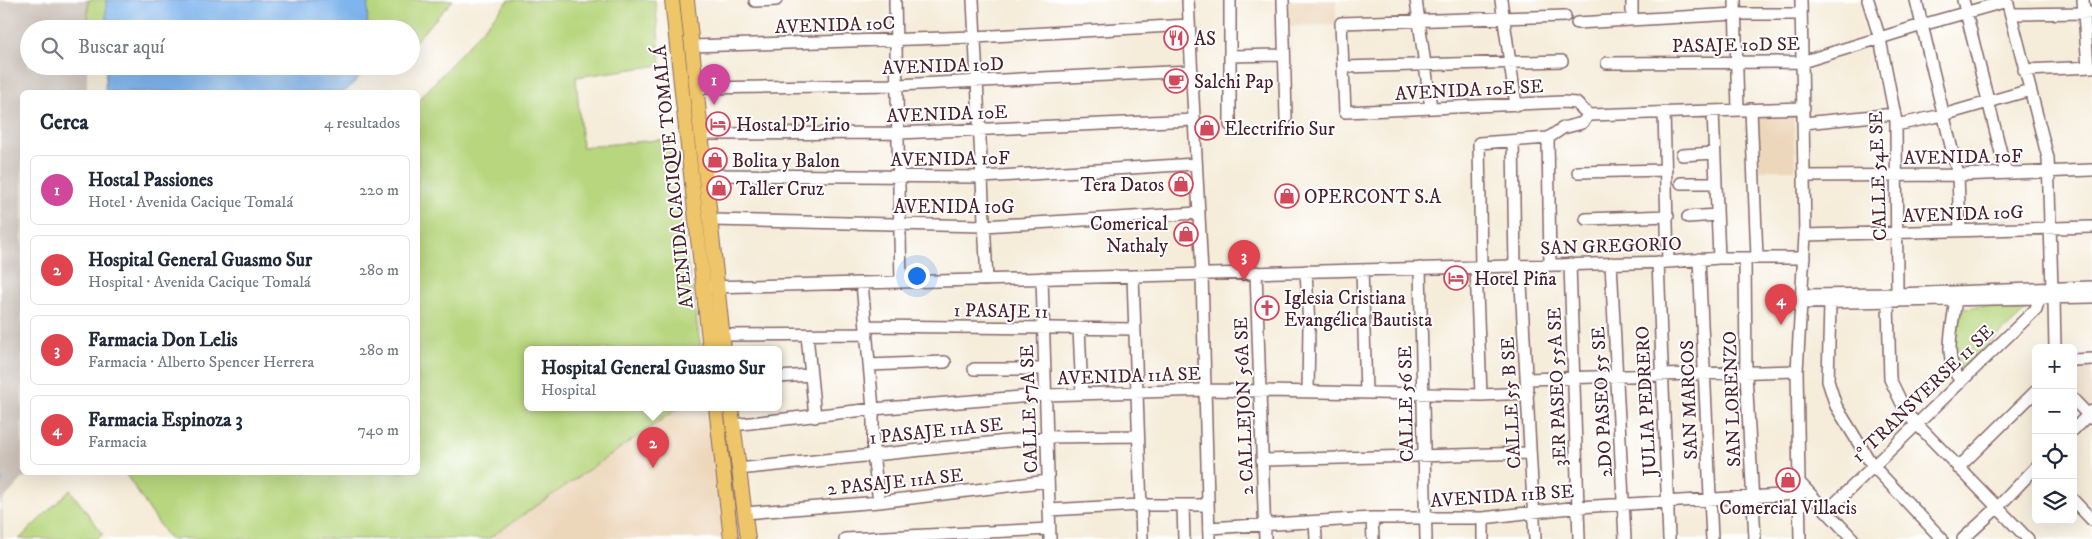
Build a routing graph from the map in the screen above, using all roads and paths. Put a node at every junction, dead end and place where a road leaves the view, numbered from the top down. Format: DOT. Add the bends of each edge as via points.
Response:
graph roads {
  1 [pos="672,0"];
  2 [pos="686,0"];
  3 [pos="776,0"];
  4 [pos="895,0"];
  5 [pos="973,0"];
  6 [pos="1188,0"];
  7 [pos="1230,0"];
  8 [pos="1283,0"];
  9 [pos="1416,0"];
  10 [pos="1501,0"];
  11 [pos="1632,0"];
  12 [pos="1735,0"];
  13 [pos="1801,0"];
  14 [pos="1868,0"];
  15 [pos="1916,0"];
  16 [pos="1963,0"];
  17 [pos="2083,0"];
  18 [pos="755,1"];
  19 [pos="2007,1"];
  20 [pos="2088,13"];
  21 [pos="1736,14"];
  22 [pos="1801,14"];
  23 [pos="1967,14"];
  24 [pos="2011,14"];
  25 [pos="1566,16"];
  26 [pos="1503,18"];
  27 [pos="1632,19"];
  28 [pos="1419,21"];
  29 [pos="1577,23"];
  30 [pos="1189,24"];
  31 [pos="1922,25"];
  32 [pos="975,37"];
  33 [pos="1880,39"];
  34 [pos="896,40"];
  35 [pos="692,46"];
  36 [pos="1284,55"];
  37 [pos="1230,56"];
  38 [pos="1562,61"];
  39 [pos="1802,62"];
  40 [pos="1510,63"];
  41 [pos="1607,63"];
  42 [pos="1738,64"];
  43 [pos="1425,65"];
  44 [pos="1344,67"];
  45 [pos="2090,67"];
  46 [pos="2024,70"];
  47 [pos="1191,71"];
  48 [pos="977,82"];
  49 [pos="897,85"];
  50 [pos="696,88"];
  51 [pos="2030,90"];
  52 [pos="1989,102"];
  53 [pos="1516,105"];
  54 [pos="1431,108"];
  55 [pos="1804,108"];
  56 [pos="1751,109"];
  57 [pos="1713,110"];
  58 [pos="1738,110"];
  59 [pos="1664,112"];
  60 [pos="1589,115"];
  61 [pos="1943,115"];
  62 [pos="1286,118"];
  63 [pos="1194,120"];
  64 [pos="1895,120"];
  65 [pos="1804,123"];
  66 [pos="1230,125"];
  67 [pos="980,130"];
  68 [pos="898,133"];
  69 [pos="701,134"];
  70 [pos="1548,138"];
  71 [pos="1513,141"];
  72 [pos="1714,153"];
  73 [pos="1682,155"];
  74 [pos="1196,164"];
  75 [pos="1666,170"];
  76 [pos="2092,170"];
  77 [pos="1578,172"];
  78 [pos="2048,172"];
  79 [pos="2006,173"];
  80 [pos="705,175"];
  81 [pos="1897,175"];
  82 [pos="1958,175"];
  83 [pos="1805,176"];
  84 [pos="982,177"];
  85 [pos="899,178"];
  86 [pos="1681,183"];
  87 [pos="1715,183"];
  88 [pos="1198,213"];
  89 [pos="1716,215"];
  90 [pos="1668,216"];
  91 [pos="1688,216"];
  92 [pos="1586,219"];
  93 [pos="710,220"];
  94 [pos="900,224"];
  95 [pos="984,226"];
  96 [pos="2092,227"];
  97 [pos="2050,228"];
  98 [pos="1960,231"];
  99 [pos="1897,233"];
  100 [pos="1805,235"];
  101 [pos="1757,257"];
  102 [pos="1719,258"];
  103 [pos="1745,258"];
  104 [pos="1804,258"];
  105 [pos="1699,259"];
  106 [pos="1663,262"];
  107 [pos="1611,263"];
  108 [pos="1570,264"];
  109 [pos="1550,265"];
  110 [pos="1518,266"];
  111 [pos="1478,267"];
  112 [pos="1420,268"];
  113 [pos="1362,270"];
  114 [pos="1256,272"];
  115 [pos="1306,272"];
  116 [pos="1202,274"];
  117 [pos="1133,276"];
  118 [pos="1042,278"];
  119 [pos="987,280"];
  120 [pos="902,282"];
  121 [pos="862,283"];
  122 [pos="703,287"];
  123 [pos="718,287"];
  124 [pos="2092,287"];
  125 [pos="1897,294"];
  126 [pos="2053,294"];
  127 [pos="2092,297"];
  128 [pos="1802,299"];
  129 [pos="2038,299"];
  130 [pos="1888,303"];
  131 [pos="1830,304"];
  132 [pos="1955,305"];
  133 [pos="1043,328"];
  134 [pos="1079,328"];
  135 [pos="1135,329"];
  136 [pos="866,330"];
  137 [pos="807,335"];
  138 [pos="724,342"];
  139 [pos="2055,344"];
  140 [pos="710,346"];
  141 [pos="2092,359"];
  142 [pos="2077,360"];
  143 [pos="945,362"];
  144 [pos="869,364"];
  145 [pos="1045,368"];
  146 [pos="974,369"];
  147 [pos="1797,371"];
  148 [pos="1705,373"];
  149 [pos="1746,374"];
  150 [pos="810,375"];
  151 [pos="782,376"];
  152 [pos="1661,376"];
  153 [pos="1616,377"];
  154 [pos="1527,379"];
  155 [pos="1573,380"];
  156 [pos="1960,380"];
  157 [pos="1205,390"];
  158 [pos="1260,391"];
  159 [pos="1308,391"];
  160 [pos="1137,392"];
  161 [pos="1366,392"];
  162 [pos="1528,393"];
  163 [pos="1082,394"];
  164 [pos="1422,394"];
  165 [pos="1045,395"];
  166 [pos="1481,395"];
  167 [pos="2032,395"];
  168 [pos="2077,403"];
  169 [pos="873,409"];
  170 [pos="716,411"];
  171 [pos="731,411"];
  172 [pos="2091,415"];
  173 [pos="815,417"];
  174 [pos="1915,424"];
  175 [pos="733,425"];
  176 [pos="2077,427"];
  177 [pos="1138,436"];
  178 [pos="1047,437"];
  179 [pos="1530,453"];
  180 [pos="873,454"];
  181 [pos="1423,455"];
  182 [pos="1262,460"];
  183 [pos="1872,465"];
  184 [pos="1958,468"];
  185 [pos="738,469"];
  186 [pos="2032,471"];
  187 [pos="1797,480"];
  188 [pos="1048,481"];
  189 [pos="1798,494"];
  190 [pos="1753,496"];
  191 [pos="1710,499"];
  192 [pos="1668,501"];
  193 [pos="879,502"];
  194 [pos="1624,504"];
  195 [pos="2077,504"];
  196 [pos="1140,505"];
  197 [pos="1183,505"];
  198 [pos="1208,505"];
  199 [pos="1578,506"];
  200 [pos="1998,507"];
  201 [pos="1049,510"];
  202 [pos="1826,511"];
  203 [pos="1533,512"];
  204 [pos="745,513"];
  205 [pos="1372,518"];
  206 [pos="1425,518"];
  207 [pos="1482,518"];
  208 [pos="2092,520"];
  209 [pos="1315,522"];
  210 [pos="1264,525"];
  211 [pos="1209,533"];
  212 [pos="1050,534"];
  213 [pos="960,536"];
  214 [pos="866,538"];
  215 [pos="731,539"];
  216 [pos="748,539"];
  217 [pos="845,539"];
  218 [pos="1142,539"];
  219 [pos="1184,539"];
  220 [pos="1265,539"];
  221 [pos="1316,539"];
  222 [pos="1373,539"];
  223 [pos="1426,539"];
  224 [pos="1483,539"];
  225 [pos="1535,539"];
  226 [pos="1579,539"];
  227 [pos="1625,539"];
  228 [pos="1669,539"];
  229 [pos="1712,539"];
  230 [pos="1755,539"];
  231 [pos="1800,539"];
  232 [pos="1854,539"];
  233 [pos="1942,539"];
  234 [pos="1963,539"];
  235 [pos="2028,539"];
  1 -- 122 [label="main road, AVENIDA CACIQUE TOMALÁ"];
  2 -- 35 [label="main road, AVENIDA CACIQUE TOMALÁ"];
  3 -- 18 [label="street"];
  4 -- 34 [label="street"];
  5 -- 32 [label="street"];
  6 -- 30 [label="street"];
  7 -- 37 [label="street"];
  8 -- 36 [label="street"];
  9 -- 28 [label="street"];
  10 -- 26 [label="street"];
  11 -- 27 [label="street"];
  12 -- 21 [label="street"];
  13 -- 22 [label="street"];
  14 -- 33 [label="street, CALLE 54E SE"];
  15 -- 31 [label="street"];
  16 -- 23 [label="street"];
  17 -- 20 [label="street"];
  19 -- 23 [label="street, PASAJE 10D SE"];
  19 -- 24 [label="street"];
  20 -- 24 [label="street"];
  20 -- 45 [label="street"];
  21 -- 22 [label="street"];
  21 -- 27 [label="street"];
  21 -- 42 [label="street"];
  22 -- 39 [label="street"];
  23 -- 31 [label="street, PASAJE 10D SE"];
  23 -- 52 [label="street"];
  24 -- 46 [label="street"];
  25 -- 26 [label="street"];
  26 -- 28 [label="street"];
  26 -- 40 [label="street"];
  27 -- 29 [label="street"];
  28 -- 43 [label="street"];
  28 -- 44 [label="street" via="1341,23"];
  30 -- 32 [label="street, AVENIDA 10C"];
  30 -- 47 [label="street"];
  31 -- 33 [label="street, PASAJE 10D SE"];
  31 -- 61 [label="street"];
  32 -- 34 [label="street, AVENIDA 10C"];
  32 -- 48 [label="street"];
  33 -- 39 [label="street, PASAJE 10D SE"];
  33 -- 64 [label="street, CALLE 54E SE"];
  34 -- 35 [label="street, AVENIDA 10C"];
  34 -- 49 [label="street"];
  35 -- 50 [label="main road, AVENIDA CACIQUE TOMALÁ"];
  36 -- 37 [label="street"];
  36 -- 62 [label="street"];
  37 -- 66 [label="street"];
  38 -- 40 [label="street"];
  39 -- 42 [label="street, PASAJE 10D SE"];
  39 -- 55 [label="street"];
  40 -- 43 [label="street"];
  40 -- 53 [label="street"];
  41 -- 42 [label="street, PASAJE 10D SE"];
  42 -- 58 [label="street"];
  43 -- 44 [label="street"];
  43 -- 54 [label="street"];
  44 -- 54 [label="street, AVENIDA 10E SE" via="1345,112"];
  45 -- 46 [label="street"];
  46 -- 51 [label="street"];
  47 -- 48 [label="street, AVENIDA 10D"];
  47 -- 63 [label="street"];
  48 -- 49 [label="street, AVENIDA 10D"];
  48 -- 67 [label="street"];
  49 -- 50 [label="street, AVENIDA 10D"];
  49 -- 68 [label="street"];
  50 -- 69 [label="main road, AVENIDA CACIQUE TOMALÁ"];
  51 -- 52 [label="street"];
  51 -- 78 [label="street" via="2048,158"];
  52 -- 61 [label="street"];
  52 -- 79 [label="street"];
  53 -- 54 [label="street, AVENIDA 10E SE"];
  53 -- 60 [label="street, AVENIDA 10E SE" via="1576,103"];
  55 -- 56 [label="street"];
  55 -- 65 [label="street"];
  56 -- 58 [label="street"];
  56 -- 101 [label="street"];
  57 -- 58 [label="street"];
  57 -- 59 [label="street"];
  57 -- 72 [label="street"];
  59 -- 60 [label="street"];
  59 -- 75 [label="street, JULIA PEDRERO"];
  60 -- 70 [label="street" via="1582,122 1563,128"];
  61 -- 64 [label="street"];
  61 -- 82 [label="street"];
  63 -- 67 [label="street, AVENIDA 10E"];
  63 -- 74 [label="street"];
  64 -- 65 [label="street"];
  64 -- 81 [label="street, CALLE 54E SE"];
  65 -- 83 [label="street"];
  67 -- 68 [label="street, AVENIDA 10E"];
  67 -- 84 [label="street"];
  68 -- 69 [label="street, AVENIDA 10E"];
  68 -- 85 [label="street"];
  69 -- 80 [label="main road, AVENIDA CACIQUE TOMALÁ"];
  70 -- 71 [label="street"];
  70 -- 109 [label="street"];
  71 -- 110 [label="street, CALLE 55 B SE"];
  71 -- 111 [label="street" via="1479,143"];
  72 -- 73 [label="street"];
  72 -- 87 [label="street"];
  74 -- 84 [label="street, AVENIDA 10F"];
  74 -- 88 [label="street"];
  75 -- 77 [label="street"];
  75 -- 90 [label="street, JULIA PEDRERO"];
  76 -- 78 [label="street, AVENIDA 10F"];
  78 -- 79 [label="street, AVENIDA 10F"];
  78 -- 97 [label="street"];
  79 -- 82 [label="street, AVENIDA 10F"];
  80 -- 85 [label="street, AVENIDA 10F"];
  80 -- 93 [label="main road, AVENIDA CACIQUE TOMALÁ"];
  81 -- 82 [label="street, AVENIDA 10F"];
  81 -- 83 [label="street, AVENIDA 10F"];
  81 -- 99 [label="street, CALLE 54E SE"];
  82 -- 98 [label="street"];
  83 -- 100 [label="street"];
  84 -- 85 [label="street, AVENIDA 10F"];
  84 -- 95 [label="street"];
  85 -- 94 [label="street"];
  86 -- 87 [label="street"];
  87 -- 89 [label="street"];
  88 -- 95 [label="street, AVENIDA 10G"];
  88 -- 116 [label="street"];
  89 -- 91 [label="street"];
  89 -- 102 [label="street"];
  90 -- 92 [label="street"];
  90 -- 106 [label="street, JULIA PEDRERO"];
  93 -- 94 [label="street, AVENIDA 10G"];
  93 -- 123 [label="main road, AVENIDA CACIQUE TOMALÁ"];
  94 -- 95 [label="street, AVENIDA 10G"];
  94 -- 120 [label="street"];
  95 -- 119 [label="street"];
  96 -- 97 [label="street, AVENIDA 10G"];
  97 -- 98 [label="street, AVENIDA 10G"];
  97 -- 126 [label="street"];
  98 -- 99 [label="street, AVENIDA 10G"];
  99 -- 100 [label="street, AVENIDA 10G"];
  99 -- 125 [label="street, CALLE 54E SE"];
  100 -- 104 [label="street"];
  101 -- 103 [label="street, SAN GREGORIO"];
  101 -- 104 [label="street, SAN GREGORIO"];
  102 -- 103 [label="street, SAN GREGORIO"];
  102 -- 105 [label="street, SAN GREGORIO"];
  103 -- 149 [label="street, SAN LORENZO"];
  104 -- 128 [label="street"];
  105 -- 106 [label="street, SAN GREGORIO"];
  105 -- 148 [label="street, SAN MARCOS"];
  106 -- 107 [label="street, SAN GREGORIO"];
  106 -- 152 [label="street, JULIA PEDRERO"];
  107 -- 108 [label="street, SAN GREGORIO"];
  107 -- 153 [label="street, 2DO PASEO 55 SE"];
  108 -- 109 [label="street, SAN GREGORIO"];
  108 -- 155 [label="street, 3ER PASEO 55A SE"];
  109 -- 110 [label="street, SAN GREGORIO"];
  110 -- 111 [label="street, SAN GREGORIO"];
  110 -- 154 [label="street, CALLE 55 B SE"];
  111 -- 112 [label="street, SAN GREGORIO"];
  111 -- 166 [label="street"];
  112 -- 113 [label="street, SAN GREGORIO"];
  112 -- 164 [label="street, CALLE 56 SE"];
  113 -- 115 [label="street, SAN GREGORIO"];
  113 -- 161 [label="street"];
  114 -- 115 [label="street, SAN GREGORIO"];
  114 -- 116 [label="street, SAN GREGORIO"];
  114 -- 158 [label="street, 2 CALLEJON 56A SE"];
  115 -- 159 [label="street"];
  116 -- 117 [label="street, SAN GREGORIO"];
  116 -- 157 [label="street"];
  117 -- 118 [label="street, SAN GREGORIO"];
  117 -- 135 [label="street"];
  118 -- 119 [label="street, SAN GREGORIO"];
  118 -- 133 [label="street, CALLE 57A SE"];
  119 -- 120 [label="street, SAN GREGORIO"];
  120 -- 121 [label="street, SAN GREGORIO"];
  121 -- 123 [label="street, SAN GREGORIO"];
  121 -- 136 [label="street"];
  122 -- 123 [label="street, SAN GREGORIO"];
  122 -- 140 [label="main road, AVENIDA CACIQUE TOMALÁ"];
  123 -- 138 [label="main road, AVENIDA CACIQUE TOMALÁ"];
  124 -- 126 [label="street"];
  125 -- 126 [label="street"];
  125 -- 128 [label="street"];
  126 -- 127 [label="street"];
  126 -- 129 [label="street"];
  126 -- 139 [label="street"];
  128 -- 131 [label="street"];
  128 -- 147 [label="street"];
  129 -- 130 [label="street"];
  129 -- 156 [label="street, 1° TRANSVERSE 11 SE" via="2036,309"];
  130 -- 131 [label="street"];
  130 -- 174 [label="street" via="1890,379"];
  131 -- 183 [label="street" via="1828,381 1831,394"];
  132 -- 156 [label="street" via="1950,356"];
  133 -- 134 [label="street, 1 PASAJE 11"];
  133 -- 136 [label="street, 1 PASAJE 11"];
  133 -- 145 [label="street, CALLE 57A SE"];
  134 -- 135 [label="street, 1 PASAJE 11"];
  134 -- 163 [label="street"];
  135 -- 160 [label="street"];
  136 -- 137 [label="street, 1 PASAJE 11"];
  136 -- 144 [label="street"];
  137 -- 138 [label="street, 1 PASAJE 11"];
  137 -- 150 [label="street"];
  141 -- 142 [label="street"];
  143 -- 144 [label="street"];
  144 -- 169 [label="street"];
  145 -- 146 [label="street"];
  145 -- 165 [label="street, CALLE 57A SE"];
  147 -- 149 [label="street"];
  147 -- 187 [label="street"];
  148 -- 149 [label="street"];
  148 -- 152 [label="street"];
  148 -- 191 [label="street, SAN MARCOS"];
  149 -- 190 [label="street, SAN LORENZO"];
  150 -- 151 [label="street"];
  150 -- 173 [label="street"];
  152 -- 153 [label="street"];
  152 -- 192 [label="street, JULIA PEDRERO"];
  153 -- 155 [label="street"];
  153 -- 194 [label="street, 2DO PASEO 55 SE"];
  154 -- 155 [label="street"];
  154 -- 162 [label="street, CALLE 55 B SE"];
  155 -- 199 [label="street, 3ER PASEO 55A SE"];
  156 -- 174 [label="street, 1° TRANSVERSE 11 SE"];
  157 -- 158 [label="street, AVENIDA 11A SE"];
  157 -- 160 [label="street, AVENIDA 11A SE"];
  157 -- 198 [label="street"];
  158 -- 159 [label="street, AVENIDA 11A SE"];
  158 -- 182 [label="street, 2 CALLEJON 56A SE"];
  159 -- 161 [label="street, AVENIDA 11A SE"];
  160 -- 163 [label="street, AVENIDA 11A SE"];
  160 -- 177 [label="street"];
  161 -- 164 [label="street, AVENIDA 11A SE"];
  162 -- 166 [label="street, AVENIDA 11A SE"];
  162 -- 179 [label="street, CALLE 55 B SE"];
  163 -- 165 [label="street, AVENIDA 11A SE"];
  164 -- 166 [label="street, AVENIDA 11A SE"];
  164 -- 181 [label="street, CALLE 56 SE"];
  165 -- 169 [label="street, AVENIDA 11A SE"];
  165 -- 178 [label="street, CALLE 57A SE"];
  167 -- 184 [label="street"];
  168 -- 172 [label="street"];
  169 -- 173 [label="street, AVENIDA 11A SE"];
  169 -- 180 [label="street"];
  170 -- 215 [label="main road"];
  171 -- 175 [label="main road"];
  172 -- 176 [label="street"];
  173 -- 175 [label="street, AVENIDA 11A SE"];
  174 -- 183 [label="street, 1° TRANSVERSE 11 SE"];
  174 -- 184 [label="street"];
  175 -- 185 [label="main road"];
  177 -- 178 [label="street, 1 PASAJE 11A SE"];
  177 -- 196 [label="street"];
  178 -- 180 [label="street, 1 PASAJE 11A SE"];
  178 -- 188 [label="street, CALLE 57A SE"];
  179 -- 181 [label="street"];
  179 -- 203 [label="street, CALLE 55 B SE"];
  180 -- 185 [label="street, 1 PASAJE 11A SE"];
  180 -- 193 [label="street"];
  181 -- 182 [label="street"];
  181 -- 206 [label="street, CALLE 56 SE"];
  182 -- 210 [label="street, 2 CALLEJON 56A SE"];
  183 -- 202 [label="street, 1° TRANSVERSE 11 SE"];
  183 -- 233 [label="street"];
  184 -- 200 [label="street"];
  185 -- 204 [label="main road"];
  186 -- 200 [label="street"];
  187 -- 189 [label="street"];
  187 -- 202 [label="street"];
  188 -- 193 [label="street, 2 PASAJE 11A SE"];
  188 -- 201 [label="street, CALLE 57A SE"];
  189 -- 190 [label="street, AVENIDA 11B SE"];
  189 -- 231 [label="street"];
  190 -- 191 [label="street, AVENIDA 11B SE"];
  190 -- 230 [label="street, SAN LORENZO"];
  191 -- 192 [label="street, AVENIDA 11B SE"];
  191 -- 229 [label="street, SAN MARCOS"];
  192 -- 194 [label="street, AVENIDA 11B SE"];
  192 -- 228 [label="street, JULIA PEDRERO"];
  193 -- 204 [label="street, 2 PASAJE 11A SE"];
  194 -- 199 [label="street, AVENIDA 11B SE"];
  194 -- 227 [label="street, 2DO PASEO 55 SE"];
  195 -- 208 [label="street"];
  196 -- 197 [label="street"];
  196 -- 201 [label="street"];
  196 -- 218 [label="street"];
  197 -- 198 [label="street"];
  197 -- 219 [label="street"];
  198 -- 211 [label="street"];
  199 -- 203 [label="street, AVENIDA 11B SE"];
  199 -- 226 [label="street, 3ER PASEO 55A SE"];
  200 -- 234 [label="street"];
  200 -- 235 [label="street"];
  201 -- 212 [label="street, CALLE 57A SE"];
  202 -- 232 [label="street"];
  203 -- 207 [label="street, AVENIDA 11B SE"];
  203 -- 225 [label="street, CALLE 55 B SE"];
  204 -- 216 [label="main road"];
  205 -- 206 [label="street, AVENIDA 11B SE"];
  205 -- 209 [label="street, AVENIDA 11B SE"];
  205 -- 222 [label="street"];
  206 -- 207 [label="street, AVENIDA 11B SE"];
  206 -- 223 [label="street, CALLE 56 SE"];
  207 -- 224 [label="street"];
  209 -- 210 [label="street, AVENIDA 11B SE"];
  209 -- 221 [label="street"];
  210 -- 211 [label="street, AVENIDA 11B SE"];
  210 -- 220 [label="street, 2 CALLEJON 56A SE"];
  212 -- 213 [label="street"];
  213 -- 214 [label="street"];
  214 -- 217 [label="street"];
}
